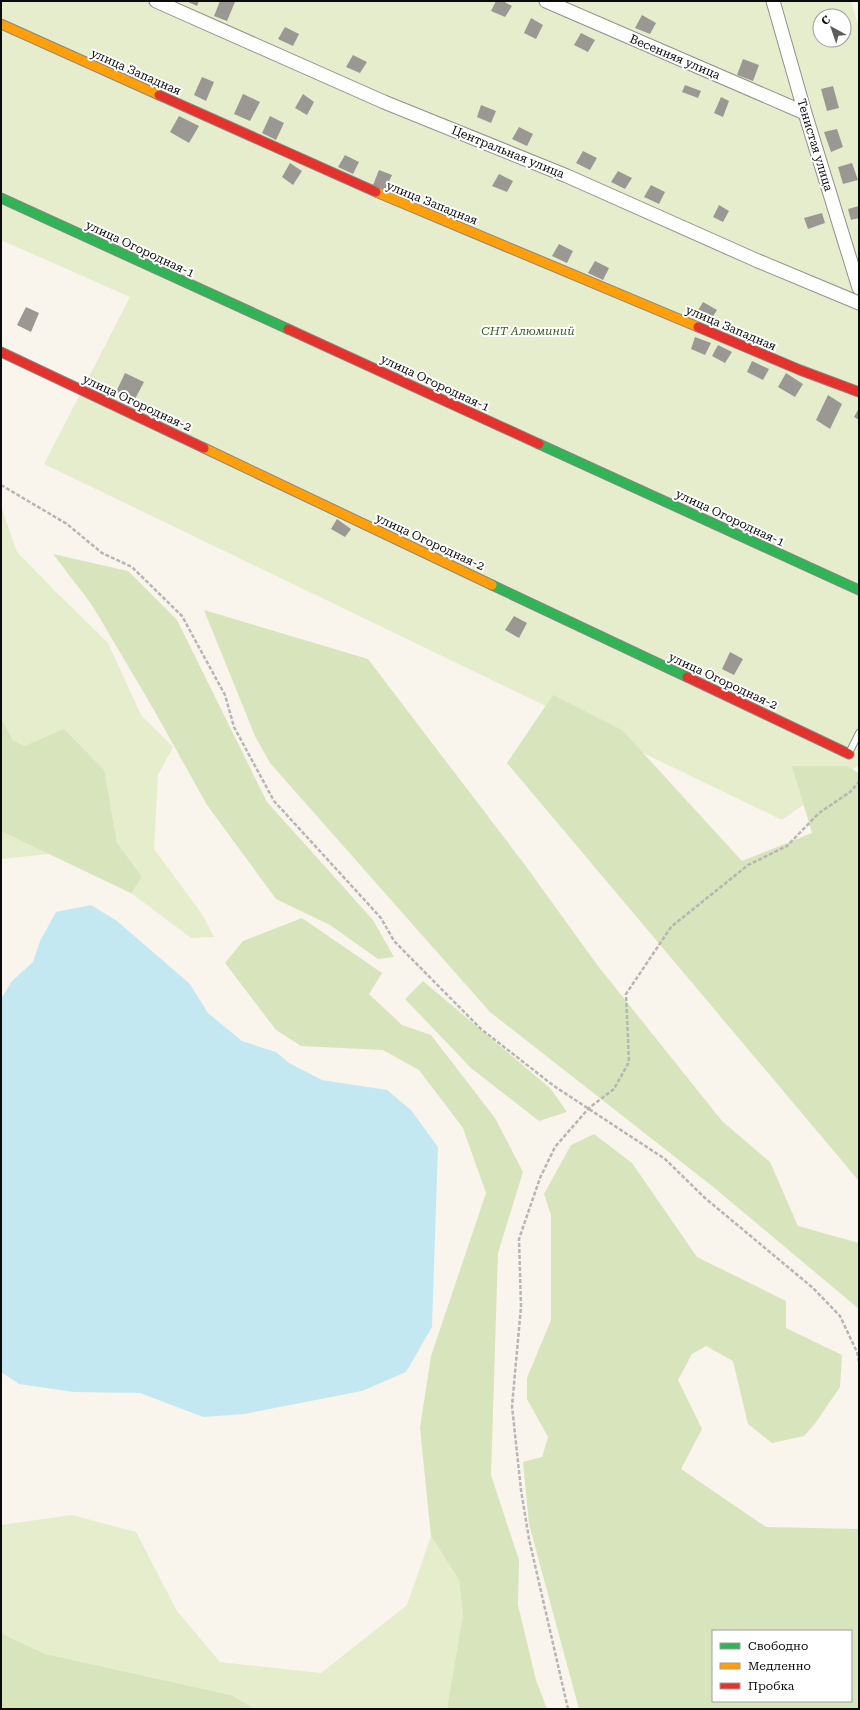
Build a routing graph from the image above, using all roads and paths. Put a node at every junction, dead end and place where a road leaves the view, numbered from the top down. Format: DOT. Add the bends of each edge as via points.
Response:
graph roads {
  1 [pos="156,1"];
  2 [pos="546,1"];
  3 [pos="773,1"];
  4 [pos="1,24"];
  5 [pos="805,112"];
  6 [pos="1,198"];
  7 [pos="859,288"];
  8 [pos="859,303"];
  9 [pos="1,352"];
  10 [pos="859,392"];
  11 [pos="1,485"];
  12 [pos="859,590"];
  13 [pos="859,733"];
  14 [pos="849,754"];
  15 [pos="859,782"];
  16 [pos="590,1108"];
  17 [pos="859,1362"];
  18 [pos="568,1709"];
  1 -- 8 [label="street, Центральная улица" via="384,102 567,176"];
  2 -- 5 [label="street, Весенняя улица"];
  3 -- 5 [label="street, Тенистая улица"];
  4 -- 10 [label="street, улица Западная" via="400,203 792,367"];
  5 -- 7 [label="street, Тенистая улица"];
  6 -- 12 [label="street, улица Огородная-1"];
  9 -- 14 [label="street, улица Огородная-2"];
  11 -- 16 [label="path" via="67,524 102,553 132,567 182,616 226,695 234,727 274,801 381,918 394,942 481,1029 554,1086"];
  13 -- 14 [label="lane"];
  15 -- 16 [label="path" via="850,792 819,813 788,846 748,865 671,927 626,994 629,1062 614,1089"];
  16 -- 17 [label="path" via="665,1159 705,1198 813,1288 840,1316"];
  16 -- 18 [label="path" via="555,1147 540,1178 519,1239 520,1307 512,1406 529,1539"];
}
